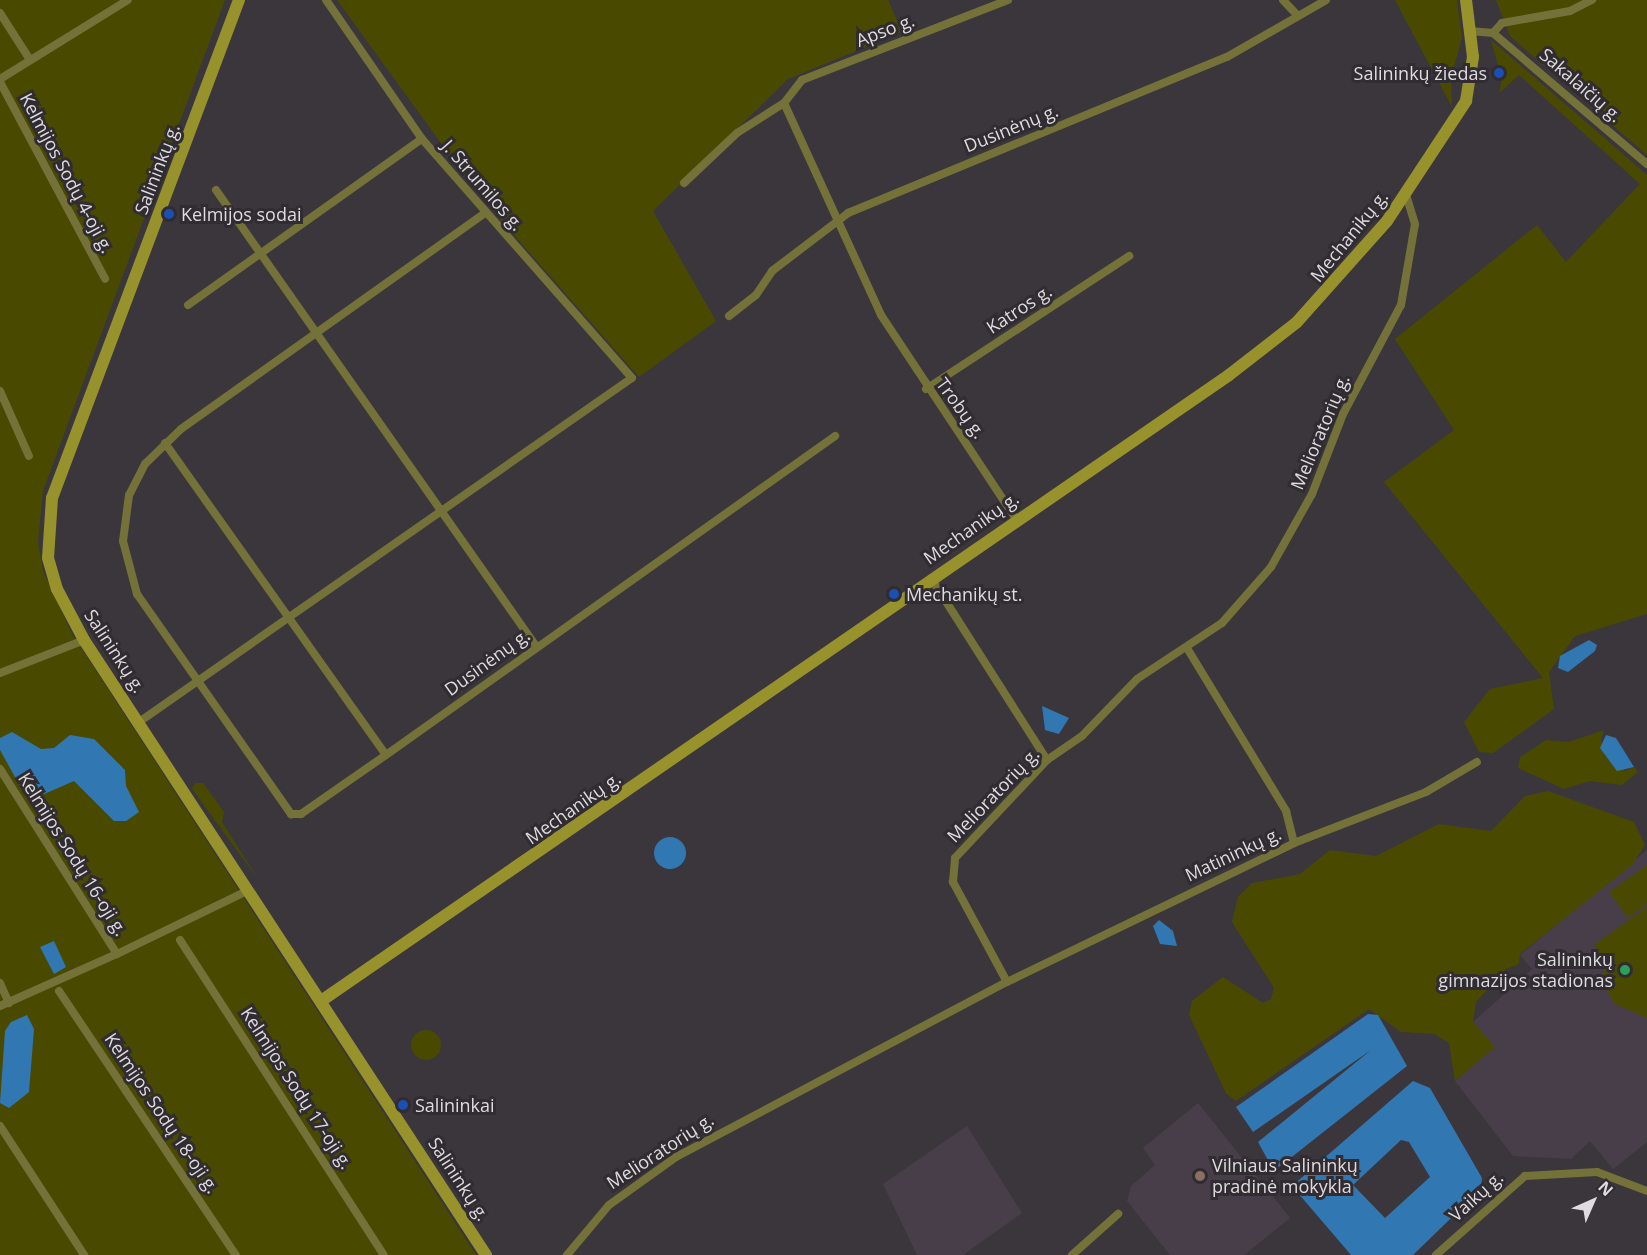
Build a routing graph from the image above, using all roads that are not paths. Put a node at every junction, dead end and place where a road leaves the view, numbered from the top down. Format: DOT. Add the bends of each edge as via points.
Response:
graph roads {
  1 [pos="128,0"];
  2 [pos="239,0"];
  3 [pos="326,0"];
  4 [pos="1008,0"];
  5 [pos="1283,0"];
  6 [pos="1326,0"];
  7 [pos="1466,0"];
  8 [pos="1592,0"];
  9 [pos="0,13"];
  10 [pos="1299,16"];
  11 [pos="1470,31"];
  12 [pos="1492,33"];
  13 [pos="30,60"];
  14 [pos="0,80"];
  15 [pos="784,103"];
  16 [pos="422,139"];
  17 [pos="1647,165"];
  18 [pos="684,183"];
  19 [pos="216,190"];
  20 [pos="1406,195"];
  21 [pos="485,213"];
  22 [pos="835,223"];
  23 [pos="261,254"];
  24 [pos="1129,256"];
  25 [pos="105,279"];
  26 [pos="188,305"];
  27 [pos="729,316"];
  28 [pos="317,333"];
  29 [pos="926,389"];
  30 [pos="0,391"];
  31 [pos="835,436"];
  32 [pos="165,443"];
  33 [pos="29,456"];
  34 [pos="441,511"];
  35 [pos="1016,519"];
  36 [pos="931,578"];
  37 [pos="289,617"];
  38 [pos="84,640"];
  39 [pos="536,646"];
  40 [pos="1186,648"];
  41 [pos="0,674"];
  42 [pos="195,682"];
  43 [pos="138,722"];
  44 [pos="387,755"];
  45 [pos="1047,760"];
  46 [pos="1477,762"];
  47 [pos="0,769"];
  48 [pos="1294,843"];
  49 [pos="249,890"];
  50 [pos="180,940"];
  51 [pos="117,954"];
  52 [pos="1007,982"];
  53 [pos="0,983"];
  54 [pos="59,991"];
  55 [pos="321,1001"];
  56 [pos="4,1005"];
  57 [pos="0,1126"];
  58 [pos="1647,1191"];
  59 [pos="1118,1214"];
  60 [pos="84,1255"];
  61 [pos="236,1255"];
  62 [pos="384,1255"];
  63 [pos="486,1255"];
  64 [pos="567,1255"];
  65 [pos="1072,1255"];
  66 [pos="1436,1255"];
  1 -- 13 [label="street"];
  2 -- 38 [label="main road, Salininkų g." via="52,498 46,538 52,575"];
  3 -- 16 [label="street, J. Strumilos g."];
  4 -- 15 [label="street, Apso g." via="802,80"];
  5 -- 10 [label="street"];
  6 -- 10 [label="street, Dusinėnų g."];
  7 -- 11 [label="main road, Mechanikų g."];
  8 -- 12 [label="street" via="1570,10 1502,23"];
  9 -- 13 [label="street"];
  10 -- 22 [label="street, Dusinėnų g." via="1227,57"];
  11 -- 12 [label="street"];
  11 -- 20 [label="main road, Mechanikų g." via="1472,78 1466,100"];
  12 -- 17 [label="street, Sakalaičių g."];
  13 -- 14 [label="street"];
  14 -- 25 [label="street, Kelmijos Sodų 4-oji g."];
  15 -- 18 [label="street, Apso g." via="737,134"];
  15 -- 22 [label="street"];
  16 -- 21 [label="street, J. Strumilos g."];
  16 -- 23 [label="street"];
  19 -- 23 [label="street"];
  20 -- 35 [label="main road, Mechanikų g." via="1316,304 1277,340"];
  20 -- 40 [label="street, Melioratorių g." via="1415,224 1407,287 1343,414 1312,494 1250,596"];
  21 -- 28 [label="street, Dusinėnų g."];
  21 -- 34 [label="street, J. Strumilos g." via="632,378"];
  22 -- 27 [label="street, Dusinėnų g." via="772,271 756,295"];
  22 -- 29 [label="street, Trobų g." via="882,315"];
  23 -- 26 [label="street"];
  23 -- 28 [label="street"];
  24 -- 29 [label="street, Katros g."];
  28 -- 32 [label="street, Dusinėnų g."];
  28 -- 34 [label="street"];
  29 -- 35 [label="street, Trobų g."];
  30 -- 33 [label="street"];
  31 -- 39 [label="street, Dusinėnų g."];
  32 -- 37 [label="street"];
  32 -- 42 [label="street, Dusinėnų g." via="145,464 129,495 123,541 137,594"];
  34 -- 37 [label="street"];
  34 -- 39 [label="street"];
  35 -- 36 [label="main road, Mechanikų g."];
  36 -- 45 [label="street"];
  36 -- 55 [label="main road, Mechanikų g." via="465,907"];
  37 -- 42 [label="street"];
  37 -- 44 [label="street"];
  38 -- 41 [label="street"];
  38 -- 43 [label="main road, Salininkų g."];
  39 -- 44 [label="street, Dusinėnų g."];
  40 -- 45 [label="street, Melioratorių g." via="1137,679 1082,736"];
  40 -- 48 [label="street" via="1286,811"];
  42 -- 43 [label="street"];
  42 -- 44 [label="street, Dusinėnų g." via="291,814 301,814"];
  43 -- 49 [label="main road, Salininkų g."];
  45 -- 52 [label="street, Melioratorių g." via="966,843 952,870 960,897"];
  46 -- 48 [label="street, Matininkų g." via="1426,792"];
  47 -- 51 [label="street, Kelmijos Sodų 16-oji g."];
  48 -- 52 [label="street, Matininkų g."];
  49 -- 51 [label="street, Kelmijos Sodų 16-oji g."];
  49 -- 55 [label="main road, Salininkų g."];
  50 -- 62 [label="street, Kelmijos Sodų 17-oji g."];
  51 -- 56 [label="street"];
  52 -- 64 [label="street, Melioratorių g." via="676,1157 609,1205"];
  53 -- 56 [label="street"];
  54 -- 61 [label="street, Kelmijos Sodų 18-oji g."];
  55 -- 63 [label="main road, Salininkų g."];
  57 -- 60 [label="street"];
  58 -- 66 [label="street, Vaikų g." via="1597,1172 1525,1176"];
  59 -- 65 [label="street"];
}
